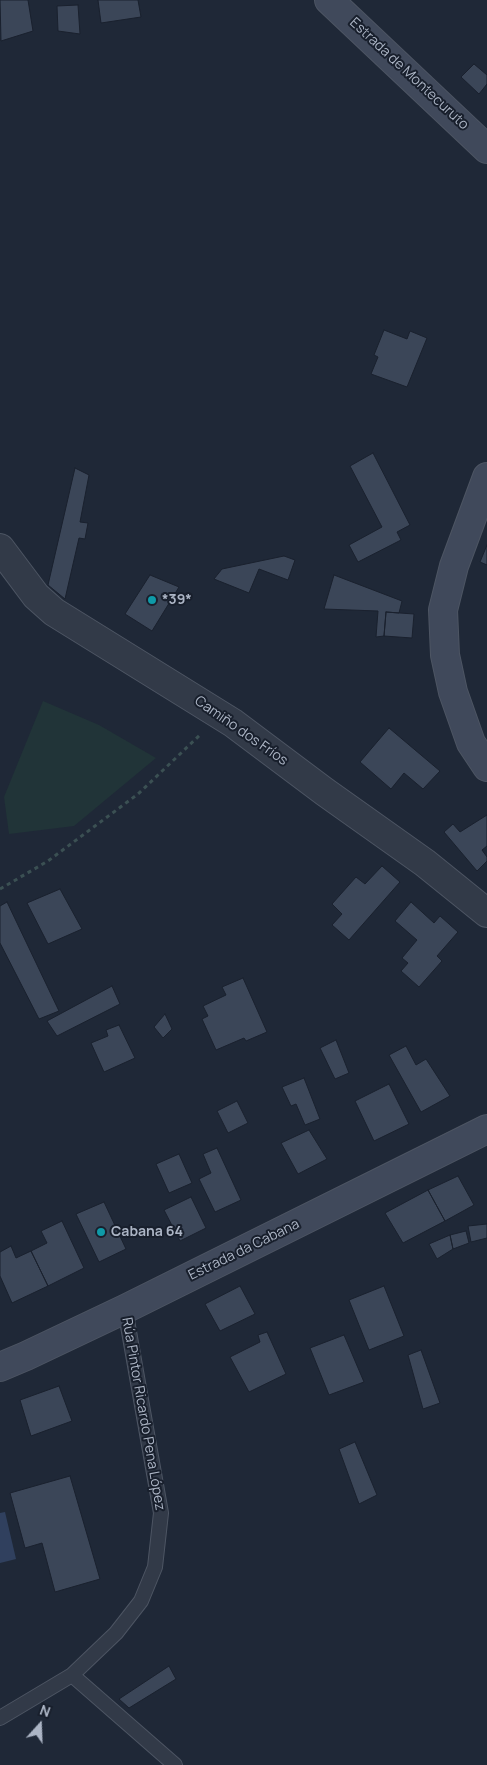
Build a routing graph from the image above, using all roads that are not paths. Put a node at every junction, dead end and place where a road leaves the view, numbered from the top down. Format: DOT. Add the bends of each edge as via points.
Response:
graph roads {
  1 [pos="330,0"];
  2 [pos="487,149"];
  3 [pos="487,477"];
  4 [pos="0,548"];
  5 [pos="487,767"];
  6 [pos="487,913"];
  7 [pos="487,1130"];
  8 [pos="125,1309"];
  9 [pos="0,1367"];
  10 [pos="72,1675"];
  11 [pos="0,1718"];
  12 [pos="175,1765"];
  1 -- 2 [label="main road, Estrada de Montecuruto"];
  3 -- 5 [label="main road" via="454,566 443,610 445,656 453,692 471,743"];
  4 -- 6 [label="street, Camiño dos Fríos" via="36,596 54,612 221,715 425,863"];
  7 -- 8 [label="main road, Estrada da Cabana"];
  8 -- 9 [label="main road, Estrada da Cabana"];
  8 -- 10 [label="lane, Rúa Pintor Ricardo Pena López" via="161,1513 155,1567 141,1601 116,1634"];
  10 -- 11 [label="lane, Rúa Pintor Ricardo Pena López"];
  10 -- 12 [label="lane"];
}
